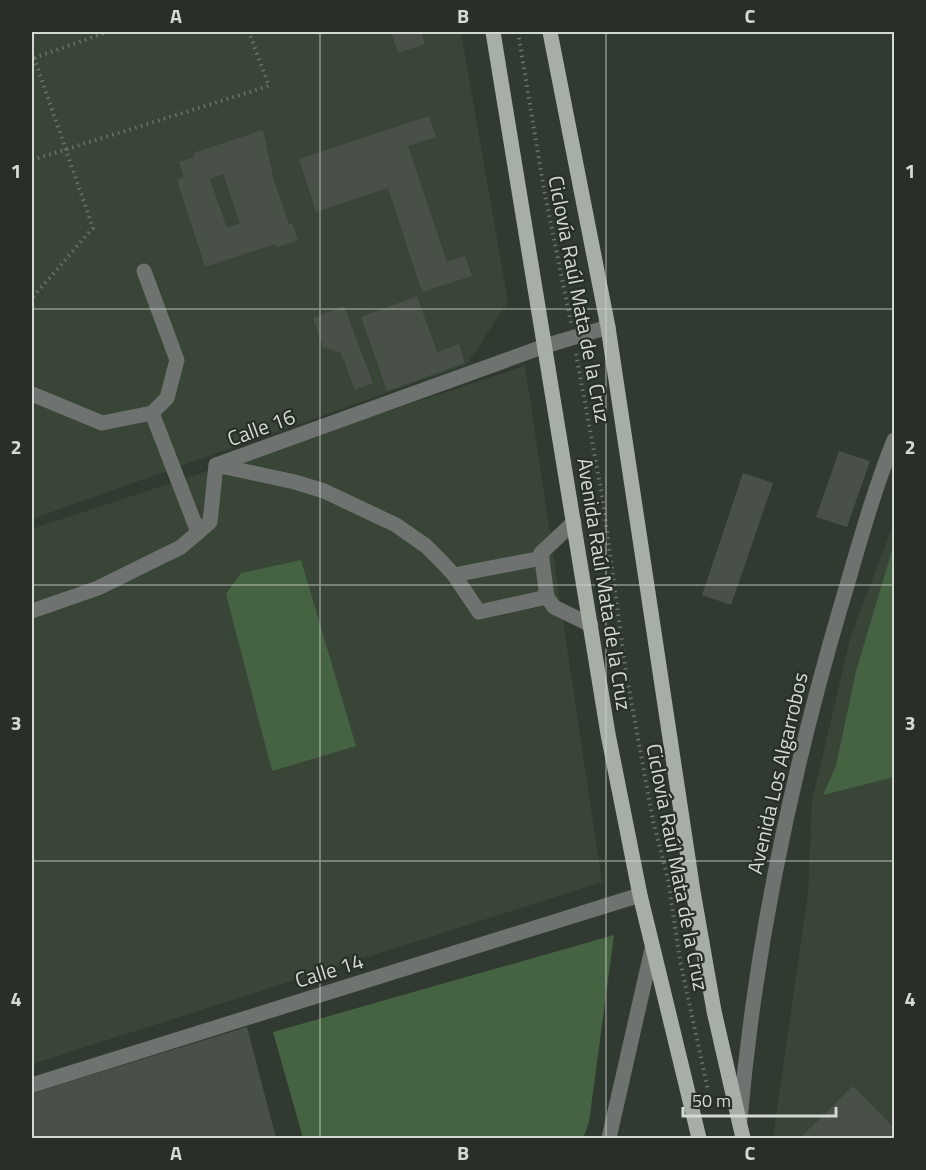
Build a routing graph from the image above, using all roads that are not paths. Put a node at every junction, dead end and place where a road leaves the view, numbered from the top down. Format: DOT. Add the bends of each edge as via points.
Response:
graph roads {
  1 [pos="493,32"];
  2 [pos="550,32"];
  3 [pos="144,271"];
  4 [pos="608,327"];
  5 [pos="545,346"];
  6 [pos="32,394"];
  7 [pos="152,413"];
  8 [pos="894,440"];
  9 [pos="216,465"];
  10 [pos="574,522"];
  11 [pos="198,532"];
  12 [pos="542,558"];
  13 [pos="454,575"];
  14 [pos="547,597"];
  15 [pos="32,611"];
  16 [pos="591,625"];
  17 [pos="640,895"];
  18 [pos="652,949"];
  19 [pos="32,1085"];
  20 [pos="741,1131"];
  21 [pos="609,1138"];
  22 [pos="699,1138"];
  1 -- 5 [label="main road, Avenida Raúl Mata de la Cruz"];
  2 -- 4 [label="main road, Avenida Raúl Mata de la Cruz"];
  3 -- 7 [label="street" via="177,360 167,398"];
  4 -- 5 [label="street, Calle 16"];
  4 -- 20 [label="main road, Avenida Raúl Mata de la Cruz" via="693,891"];
  5 -- 9 [label="street, Calle 16"];
  5 -- 10 [label="main road, Avenida Raúl Mata de la Cruz"];
  6 -- 7 [label="street" via="102,423"];
  7 -- 11 [label="street"];
  8 -- 20 [label="street, Avenida Los Algarrobos" via="823,668 789,800 747,1043"];
  9 -- 11 [label="street, Calle 16" via="210,522"];
  9 -- 13 [label="street" via="295,482 363,509 426,546"];
  10 -- 12 [label="street" via="541,553"];
  10 -- 16 [label="main road, Avenida Raúl Mata de la Cruz"];
  11 -- 15 [label="street, Calle 16" via="181,547 98,588"];
  12 -- 13 [label="street"];
  12 -- 14 [label="street"];
  13 -- 14 [label="street" via="479,612"];
  14 -- 16 [label="street" via="554,607"];
  16 -- 17 [label="main road, Avenida Raúl Mata de la Cruz"];
  17 -- 18 [label="main road, Avenida Raúl Mata de la Cruz"];
  17 -- 19 [label="street, Calle 14"];
  18 -- 21 [label="street"];
  18 -- 22 [label="main road, Avenida Raúl Mata de la Cruz"];
}
